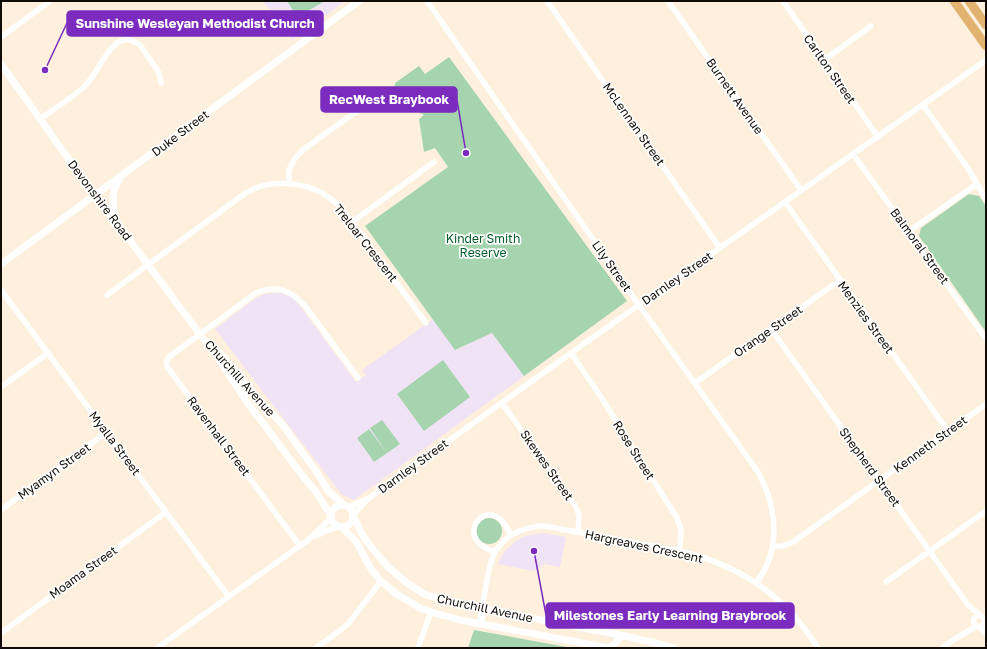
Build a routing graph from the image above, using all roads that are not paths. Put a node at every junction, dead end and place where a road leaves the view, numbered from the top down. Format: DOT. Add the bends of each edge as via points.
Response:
graph roads {
  1 [pos="50,1"];
  2 [pos="358,1"];
  3 [pos="426,1"];
  4 [pos="547,1"];
  5 [pos="668,1"];
  6 [pos="783,1"];
  7 [pos="954,1"];
  8 [pos="969,1"];
  9 [pos="986,25"];
  10 [pos="871,26"];
  11 [pos="1,38"];
  12 [pos="986,46"];
  13 [pos="824,60"];
  14 [pos="986,60"];
  15 [pos="1,64"];
  16 [pos="161,83"];
  17 [pos="385,91"];
  18 [pos="923,105"];
  19 [pos="40,119"];
  20 [pos="878,137"];
  21 [pos="853,154"];
  22 [pos="434,162"];
  23 [pos="121,176"];
  24 [pos="289,183"];
  25 [pos="977,184"];
  26 [pos="801,190"];
  27 [pos="95,194"];
  28 [pos="986,199"];
  29 [pos="785,202"];
  30 [pos="352,222"];
  31 [pos="119,226"];
  32 [pos="909,231"];
  33 [pos="720,248"];
  34 [pos="1,264"];
  35 [pos="148,264"];
  36 [pos="840,280"];
  37 [pos="1,290"];
  38 [pos="107,295"];
  39 [pos="640,305"];
  40 [pos="426,323"];
  41 [pos="771,329"];
  42 [pos="200,334"];
  43 [pos="986,339"];
  44 [pos="48,353"];
  45 [pos="571,353"];
  46 [pos="358,378"];
  47 [pos="695,383"];
  48 [pos="1,387"];
  49 [pos="502,403"];
  50 [pos="986,404"];
  51 [pos="948,431"];
  52 [pos="107,432"];
  53 [pos="879,480"];
  54 [pos="369,498"];
  55 [pos="346,506"];
  56 [pos="1,510"];
  57 [pos="986,511"];
  58 [pos="166,512"];
  59 [pos="353,515"];
  60 [pos="331,517"];
  61 [pos="339,527"];
  62 [pos="578,532"];
  63 [pos="511,535"];
  64 [pos="308,540"];
  65 [pos="300,546"];
  66 [pos="773,547"];
  67 [pos="679,551"];
  68 [pos="929,551"];
  69 [pos="495,552"];
  70 [pos="391,570"];
  71 [pos="382,581"];
  72 [pos="886,582"];
  73 [pos="756,583"];
  74 [pos="229,597"];
  75 [pos="436,598"];
  76 [pos="968,605"];
  77 [pos="482,608"];
  78 [pos="431,612"];
  79 [pos="984,619"];
  80 [pos="976,623"];
  81 [pos="481,624"];
  82 [pos="1,633"];
  83 [pos="986,633"];
  84 [pos="620,635"];
  85 [pos="165,643"];
  86 [pos="157,648"];
  87 [pos="169,648"];
  88 [pos="316,648"];
  89 [pos="418,648"];
  90 [pos="609,648"];
  91 [pos="674,648"];
  92 [pos="818,648"];
  93 [pos="942,648"];
  1 -- 11 [label="street"];
  2 -- 23 [label="main road, Duke Street"];
  3 -- 39 [label="street, Lily Street"];
  4 -- 33 [label="street, McLennan Street"];
  5 -- 26 [label="street, Burnett Avenue"];
  6 -- 13 [label="street, Carlton Street"];
  7 -- 12 [label="highway"];
  8 -- 9 [label="highway"];
  10 -- 13 [label="street"];
  13 -- 20 [label="street, Carlton Street"];
  14 -- 18 [label="street, Darnley Street"];
  15 -- 19 [label="main road, Devonshire Road"];
  16 -- 19 [label="street" via="159,73 140,45 132,40 122,41 106,54 82,88"];
  17 -- 24 [label="street" via="304,149 295,158 289,170"];
  18 -- 20 [label="street, Darnley Street"];
  18 -- 25 [label="street"];
  19 -- 27 [label="main road, Devonshire Road"];
  20 -- 21 [label="street, Darnley Street"];
  21 -- 26 [label="street, Darnley Street"];
  21 -- 32 [label="street, Balmoral Street"];
  22 -- 30 [label="street"];
  23 -- 27 [label="main road, Duke Street"];
  23 -- 31 [label="main road" via="116,183 112,201"];
  24 -- 30 [label="street, Treloar Crescent" via="323,194 339,206"];
  24 -- 35 [label="street, Treloar Crescent" via="272,183 255,188"];
  25 -- 28 [label="street"];
  25 -- 32 [label="street"];
  26 -- 29 [label="street, Darnley Street"];
  27 -- 31 [label="main road, Devonshire Road"];
  27 -- 34 [label="main road, Duke Street"];
  29 -- 33 [label="street, Darnley Street"];
  29 -- 36 [label="street, Menzies Street"];
  30 -- 40 [label="street, Treloar Crescent"];
  31 -- 35 [label="main road, Devonshire Road"];
  32 -- 43 [label="street, Balmoral Street"];
  33 -- 39 [label="street, Darnley Street"];
  35 -- 38 [label="street, Treloar Crescent"];
  35 -- 42 [label="main road, Devonshire Road"];
  36 -- 41 [label="street, Orange Street"];
  36 -- 51 [label="street, Menzies Street"];
  37 -- 44 [label="street, Myalla Street"];
  39 -- 45 [label="street, Darnley Street"];
  39 -- 47 [label="street, Lily Street"];
  41 -- 47 [label="street, Orange Street"];
  41 -- 53 [label="street, Shepherd Street"];
  42 -- 46 [label="street" via="256,293 267,289 280,289 295,295 305,306"];
  42 -- 55 [label="main road, Churchill Avenue" via="282,424 329,492"];
  42 -- 60 [label="main road, Churchill Avenue" via="250,406 316,492"];
  42 -- 65 [label="street, Ravenhall Street" via="170,356 166,366"];
  44 -- 48 [label="street"];
  44 -- 52 [label="street, Myalla Street"];
  45 -- 49 [label="street, Darnley Street"];
  45 -- 67 [label="street, Rose Street" via="677,518 681,528"];
  47 -- 66 [label="street, Lily Street" via="764,482 772,508"];
  49 -- 54 [label="street, Darnley Street"];
  49 -- 62 [label="street, Skewes Street" via="575,505 579,515"];
  50 -- 51 [label="street, Kenneth Street"];
  51 -- 53 [label="street, Kenneth Street"];
  52 -- 56 [label="street, Myamyn Street"];
  52 -- 58 [label="street, Myalla Street"];
  53 -- 66 [label="street, Kenneth Street" via="793,542"];
  53 -- 68 [label="street, Shepherd Street"];
  54 -- 55 [label="street, Darnley Street"];
  54 -- 59 [label="street, Darnley Street"];
  55 -- 59 [label="main road"];
  55 -- 60 [label="main road" via="336,507"];
  57 -- 68 [label="street"];
  58 -- 74 [label="street, Myalla Street"];
  58 -- 82 [label="street, Moama Street"];
  59 -- 61 [label="main road" via="348,526"];
  59 -- 70 [label="main road, Churchill Avenue" via="363,536"];
  60 -- 61 [label="main road" via="334,524"];
  60 -- 64 [label="street"];
  61 -- 64 [label="street"];
  61 -- 71 [label="main road, Churchill Avenue" via="352,537 371,569"];
  62 -- 63 [label="street, Hargreaves Crescent" via="537,526"];
  62 -- 67 [label="street, Hargreaves Crescent"];
  63 -- 69 [label="street, Hargreaves Crescent"];
  63 -- 69 [label="street" via="500,519 492,515 487,515 476,522 474,534 478,543"];
  64 -- 65 [label="street"];
  65 -- 74 [label="street"];
  66 -- 73 [label="street, Lily Street" via="765,572"];
  67 -- 73 [label="street, Hargreaves Crescent" via="709,559"];
  68 -- 72 [label="street"];
  68 -- 76 [label="street, Shepherd Street"];
  69 -- 77 [label="street, Hargreaves Crescent"];
  70 -- 71 [label="main road"];
  70 -- 75 [label="main road, Churchill Avenue" via="414,588"];
  71 -- 78 [label="main road, Churchill Avenue" via="398,595"];
  71 -- 88 [label="street" via="349,623"];
  73 -- 92 [label="street, Hargreaves Crescent" via="797,619"];
  74 -- 85 [label="street"];
  75 -- 77 [label="main road, Churchill Avenue"];
  75 -- 78 [label="main road"];
  76 -- 79 [label="street, Shepherd Street"];
  76 -- 80 [label="street, Shepherd Street"];
  77 -- 81 [label="main road, Hargreaves Crescent"];
  77 -- 84 [label="main road, Churchill Avenue"];
  78 -- 81 [label="main road, Churchill Avenue"];
  78 -- 89 [label="street"];
  79 -- 80 [label="street" via="983,625"];
  79 -- 80 [label="street" via="976,616"];
  80 -- 83 [label="street, Shepherd Street"];
  80 -- 93 [label="street"];
  81 -- 90 [label="main road, Churchill Avenue"];
  84 -- 90 [label="main road" via="616,644"];
  84 -- 91 [label="main road, Churchill Avenue"];
  85 -- 86 [label="street"];
  85 -- 87 [label="street"];
}
